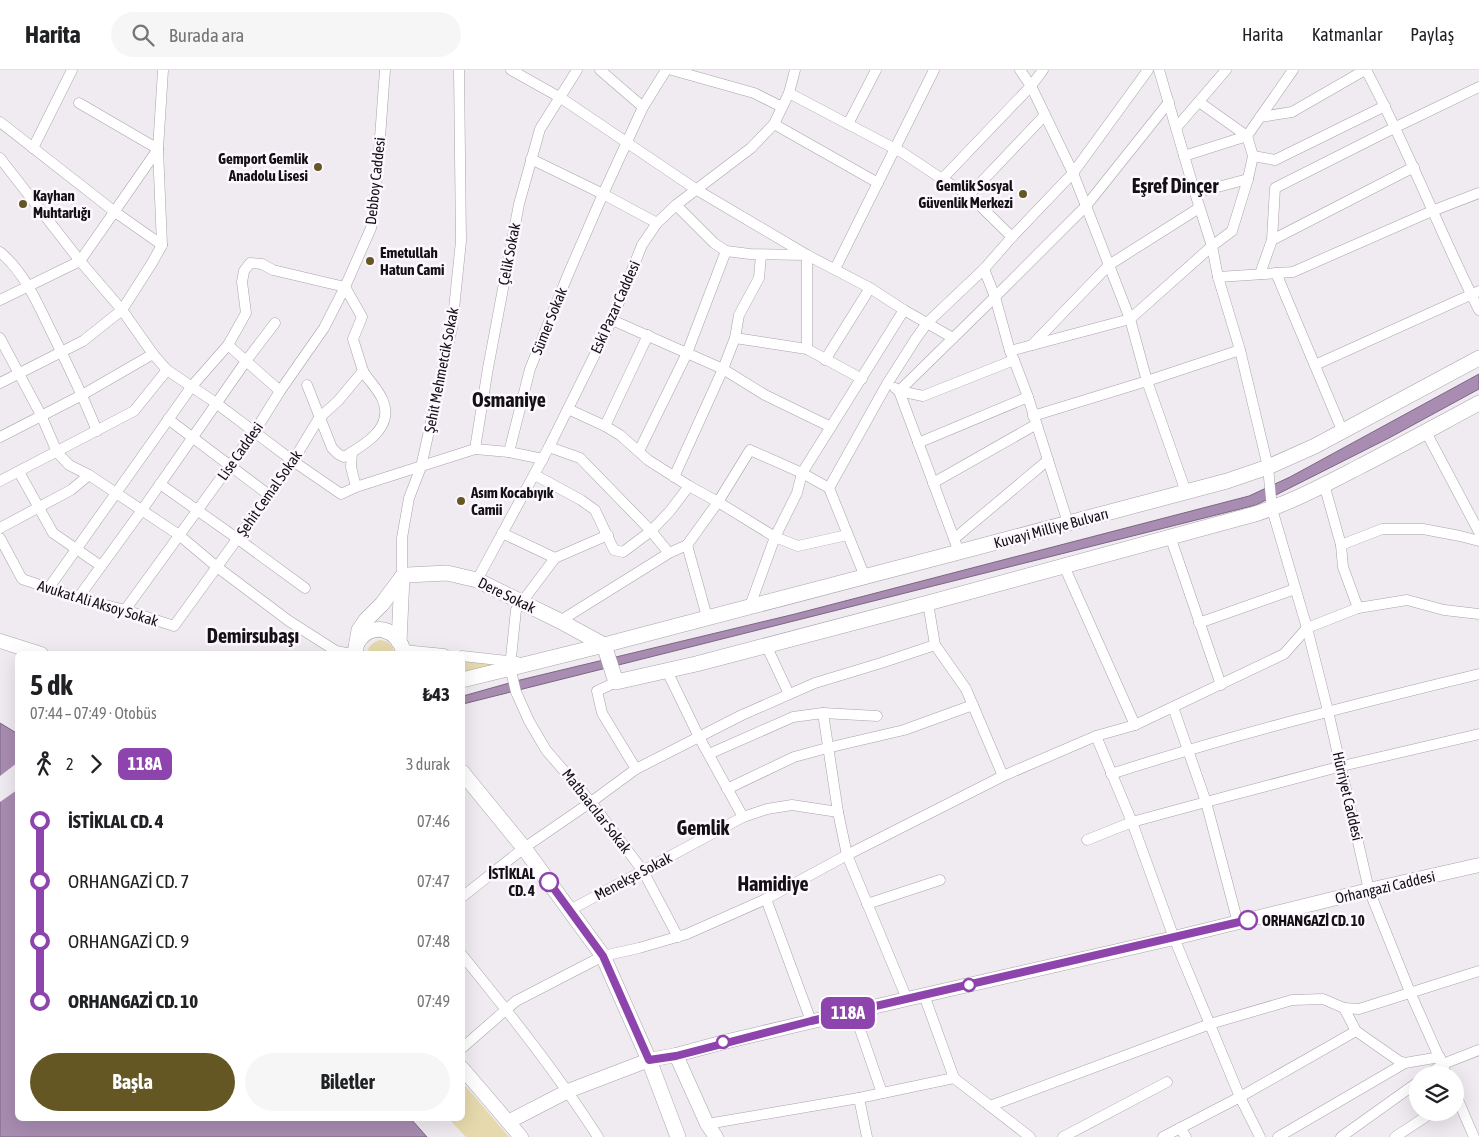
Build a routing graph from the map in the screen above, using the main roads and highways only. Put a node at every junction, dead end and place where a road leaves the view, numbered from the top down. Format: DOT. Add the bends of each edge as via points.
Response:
graph roads {
  1 [pos="1479,358"];
  2 [pos="1479,403"];
  3 [pos="402,577"];
  4 [pos="402,648"];
  5 [pos="606,650"];
  6 [pos="354,651"];
  7 [pos="354,651"];
  8 [pos="465,680"];
  9 [pos="465,776"];
  10 [pos="678,1137"];
  1 -- 5 [label="main road, Kuvayi Milliye Bulvarı" via="1315,446 1227,481 1068,523 956,546 865,576 707,617"];
  2 -- 5 [label="main road" via="1272,509 667,671 614,677"];
  3 -- 4 [label="main road"];
  3 -- 5 [label="main road, Dere Sokak" via="447,573 477,580 560,621"];
  3 -- 6 [label="main road" via="359,630"];
  4 -- 7 [label="main road" via="394,635 375,629 361,637"];
  5 -- 8 [label="main road, Kuvayi Milliye Bulvarı" via="515,672"];
  9 -- 10 [label="main road" via="524,848 603,956 649,1060"];
}
